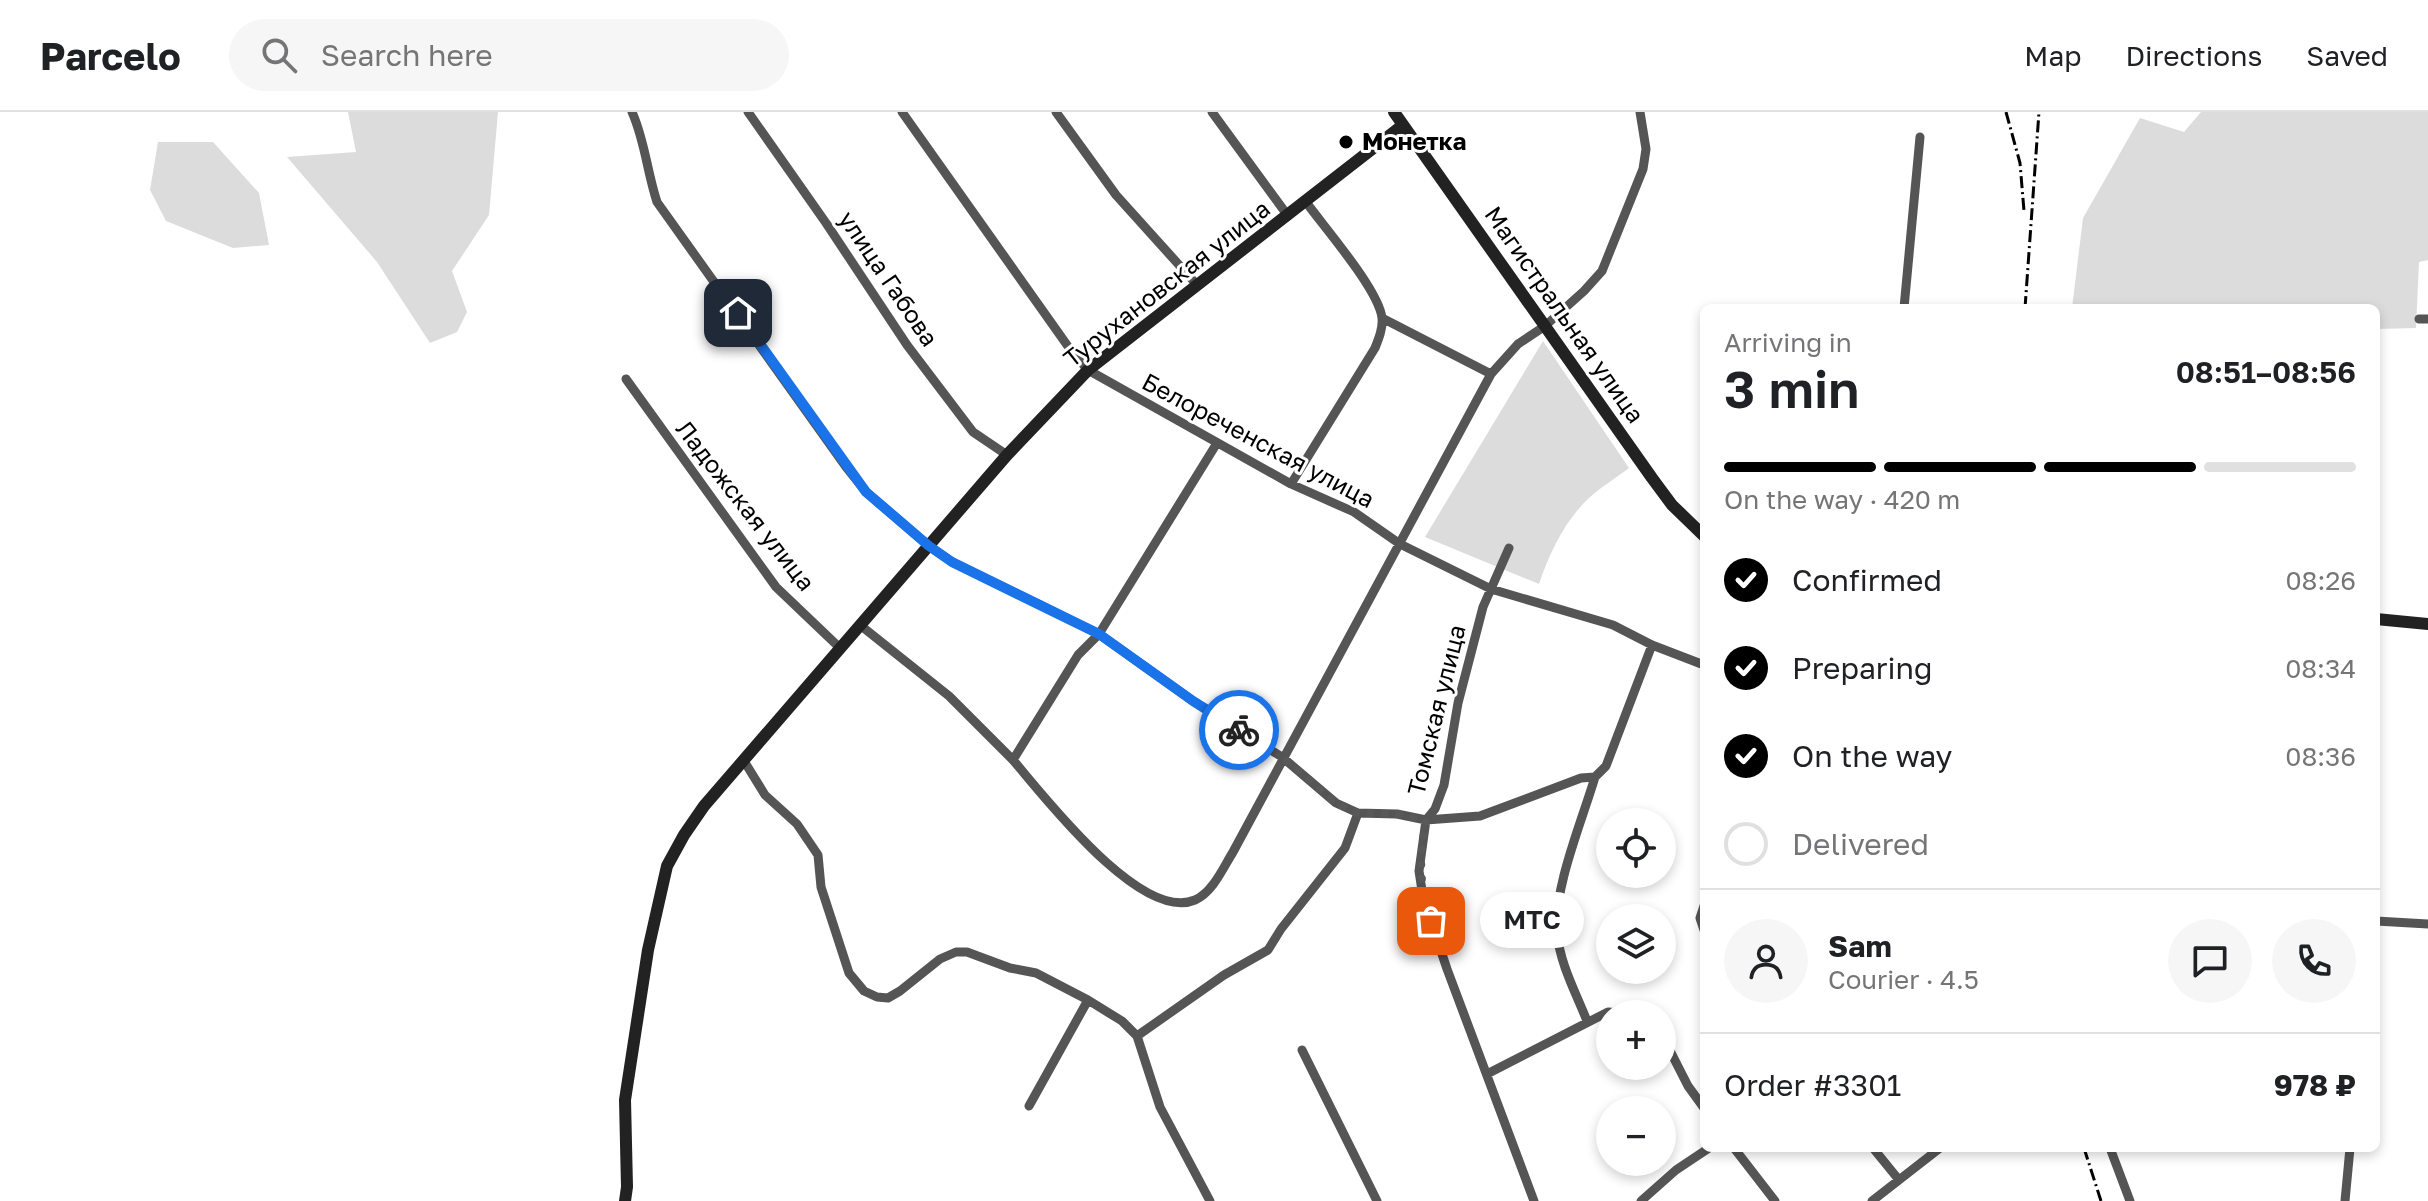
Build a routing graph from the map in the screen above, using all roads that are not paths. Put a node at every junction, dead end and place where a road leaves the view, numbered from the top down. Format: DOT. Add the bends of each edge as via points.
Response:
graph roads {
  1 [pos="632,112"];
  2 [pos="748,112"];
  3 [pos="902,112"];
  4 [pos="1056,112"];
  5 [pos="1212,112"];
  6 [pos="1394,112"];
  7 [pos="1640,112"];
  8 [pos="1403,125"];
  9 [pos="1920,137"];
  10 [pos="1306,202"];
  11 [pos="1288,216"];
  12 [pos="1198,286"];
  13 [pos="1904,304"];
  14 [pos="1382,318"];
  15 [pos="1545,326"];
  16 [pos="1088,370"];
  17 [pos="1491,374"];
  18 [pos="626,379"];
  19 [pos="1217,443"];
  20 [pos="1007,455"];
  21 [pos="1291,484"];
  22 [pos="1700,532"];
  23 [pos="1400,544"];
  24 [pos="929,546"];
  25 [pos="1509,548"];
  26 [pos="1491,589"];
  27 [pos="2380,619"];
  28 [pos="2428,624"];
  29 [pos="860,625"];
  30 [pos="1099,634"];
  31 [pos="1652,645"];
  32 [pos="841,649"];
  33 [pos="1700,663"];
  34 [pos="1282,757"];
  35 [pos="1013,760"];
  36 [pos="744,761"];
  37 [pos="1595,777"];
  38 [pos="1358,813"];
  39 [pos="1426,820"];
  40 [pos="2380,921"];
  41 [pos="2428,924"];
  42 [pos="1088,1000"];
  43 [pos="1596,1017"];
  44 [pos="1587,1021"];
  45 [pos="1137,1036"];
  46 [pos="1302,1050"];
  47 [pos="1676,1062"];
  48 [pos="1487,1074"];
  49 [pos="1700,1102"];
  50 [pos="1029,1106"];
  51 [pos="1703,1152"];
  52 [pos="1737,1152"];
  53 [pos="1876,1152"];
  54 [pos="1935,1152"];
  55 [pos="2112,1152"];
  56 [pos="2350,1152"];
  57 [pos="1899,1180"];
  58 [pos="625,1201"];
  59 [pos="1210,1201"];
  60 [pos="1377,1201"];
  61 [pos="1534,1201"];
  62 [pos="1641,1201"];
  63 [pos="1775,1201"];
  64 [pos="1872,1201"];
  65 [pos="2130,1201"];
  66 [pos="2345,1201"];
  1 -- 24 [label="street" via="657,202 846,467 866,492"];
  2 -- 20 [label="street, улица Габова" via="907,345 973,432"];
  3 -- 16 [label="street, Белореченская улица"];
  4 -- 12 [label="street" via="1116,195"];
  5 -- 11 [label="street"];
  6 -- 8 [label="street, Магистральная улица"];
  7 -- 15 [label="street" via="1646,149 1643,169 1612,249 1602,271"];
  8 -- 10 [label="street, Турухановская улица"];
  8 -- 15 [label="street, Магистральная улица"];
  9 -- 13 [label="street"];
  10 -- 11 [label="street, Турухановская улица"];
  10 -- 14 [label="street" via="1374,294"];
  11 -- 12 [label="street, Турухановская улица"];
  12 -- 16 [label="street, Турухановская улица"];
  14 -- 17 [label="street"];
  14 -- 21 [label="street" via="1375,348"];
  15 -- 17 [label="street" via="1518,344"];
  15 -- 22 [label="street, Магистральная улица" via="1672,505"];
  16 -- 19 [label="street, Белореченская улица"];
  16 -- 20 [label="street, Турухановская улица"];
  17 -- 23 [label="street"];
  18 -- 32 [label="street, Ладожская улица" via="776,587"];
  19 -- 21 [label="street, Белореченская улица"];
  19 -- 30 [label="street"];
  20 -- 24 [label="street, Турухановская улица"];
  21 -- 23 [label="street, Белореченская улица" via="1354,512"];
  23 -- 26 [label="street, Белореченская улица"];
  23 -- 34 [label="street"];
  24 -- 29 [label="street, Турухановская улица"];
  24 -- 30 [label="street"];
  25 -- 26 [label="street, Томская улица"];
  26 -- 31 [label="street, Белореченская улица" via="1599,620"];
  26 -- 39 [label="street, Томская улица" via="1458,703 1444,785"];
  27 -- 28 [label="street"];
  29 -- 32 [label="street, Турухановская улица"];
  29 -- 35 [label="street" via="949,696"];
  30 -- 34 [label="street"];
  30 -- 35 [label="street" via="1078,655"];
  31 -- 33 [label="street, Белореченская улица"];
  31 -- 37 [label="street" via="1606,766"];
  32 -- 36 [label="street, Турухановская улица"];
  34 -- 35 [label="street" via="1214,884 1181,903 1134,887 1077,833"];
  34 -- 38 [label="street" via="1336,803"];
  36 -- 42 [label="street" via="765,795 797,824 818,855 821,887 849,973 864,991 888,998 940,959 967,952 1036,973"];
  36 -- 58 [label="street, Турухановская улица" via="704,806 667,866 625,1100"];
  37 -- 39 [label="street" via="1480,816"];
  37 -- 44 [label="street" via="1557,906 1564,963"];
  38 -- 39 [label="street"];
  38 -- 45 [label="street" via="1345,848 1268,950"];
  39 -- 48 [label="street, Томская улица" via="1419,871 1423,897"];
  40 -- 41 [label="street"];
  42 -- 45 [label="street"];
  42 -- 50 [label="street"];
  43 -- 44 [label="street"];
  44 -- 48 [label="street"];
  45 -- 59 [label="street" via="1160,1107"];
  46 -- 60 [label="street"];
  47 -- 49 [label="street"];
  48 -- 61 [label="street, Томская улица"];
  51 -- 62 [label="street"];
  52 -- 63 [label="street"];
  53 -- 57 [label="street"];
  54 -- 57 [label="street"];
  55 -- 65 [label="street"];
  56 -- 66 [label="street"];
  57 -- 64 [label="street"];
}
